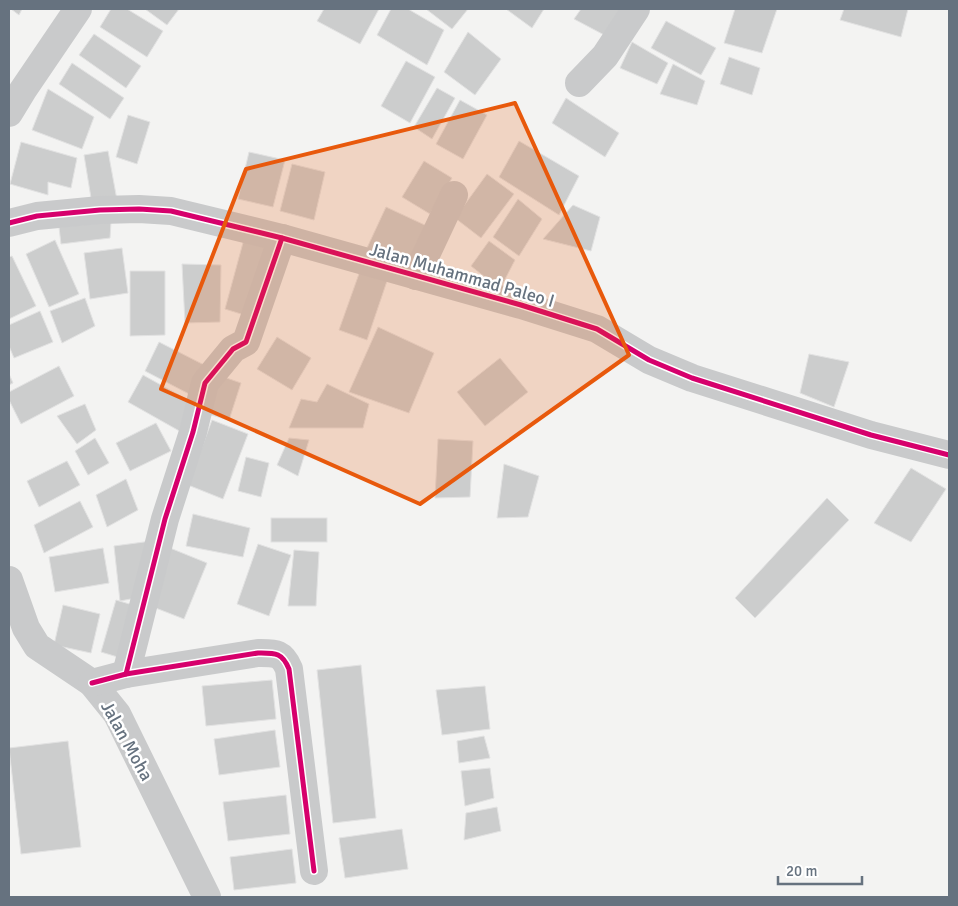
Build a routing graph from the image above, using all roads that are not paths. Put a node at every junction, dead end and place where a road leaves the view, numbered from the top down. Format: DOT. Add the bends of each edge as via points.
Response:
graph roads {
  1 [pos="78,9"];
  2 [pos="636,9"];
  3 [pos="579,83"];
  4 [pos="9,113"];
  5 [pos="454,196"];
  6 [pos="9,222"];
  7 [pos="282,238"];
  8 [pos="416,276"];
  9 [pos="949,455"];
  10 [pos="9,580"];
  11 [pos="14,609"];
  12 [pos="126,674"];
  13 [pos="92,683"];
  14 [pos="314,871"];
  15 [pos="207,897"];
  1 -- 4 [label="street"];
  2 -- 3 [label="street" via="605,56"];
  5 -- 8 [label="street"];
  6 -- 7 [label="street, Jalan Muhammad Paleo I" via="37,216 139,209 171,211"];
  7 -- 8 [label="street, Jalan Muhammad Paleo I"];
  7 -- 12 [label="street" via="246,342 233,349 205,383 165,519"];
  8 -- 9 [label="street, Jalan Muhammad Paleo I" via="597,329 649,360 692,378 871,435"];
  10 -- 11 [label="street, Jalan Moha"];
  11 -- 13 [label="street, Jalan Moha" via="37,646"];
  12 -- 13 [label="street"];
  12 -- 14 [label="street" via="258,653 279,654 285,659 289,669"];
  13 -- 15 [label="street, Jalan Moha" via="117,714"];
}
